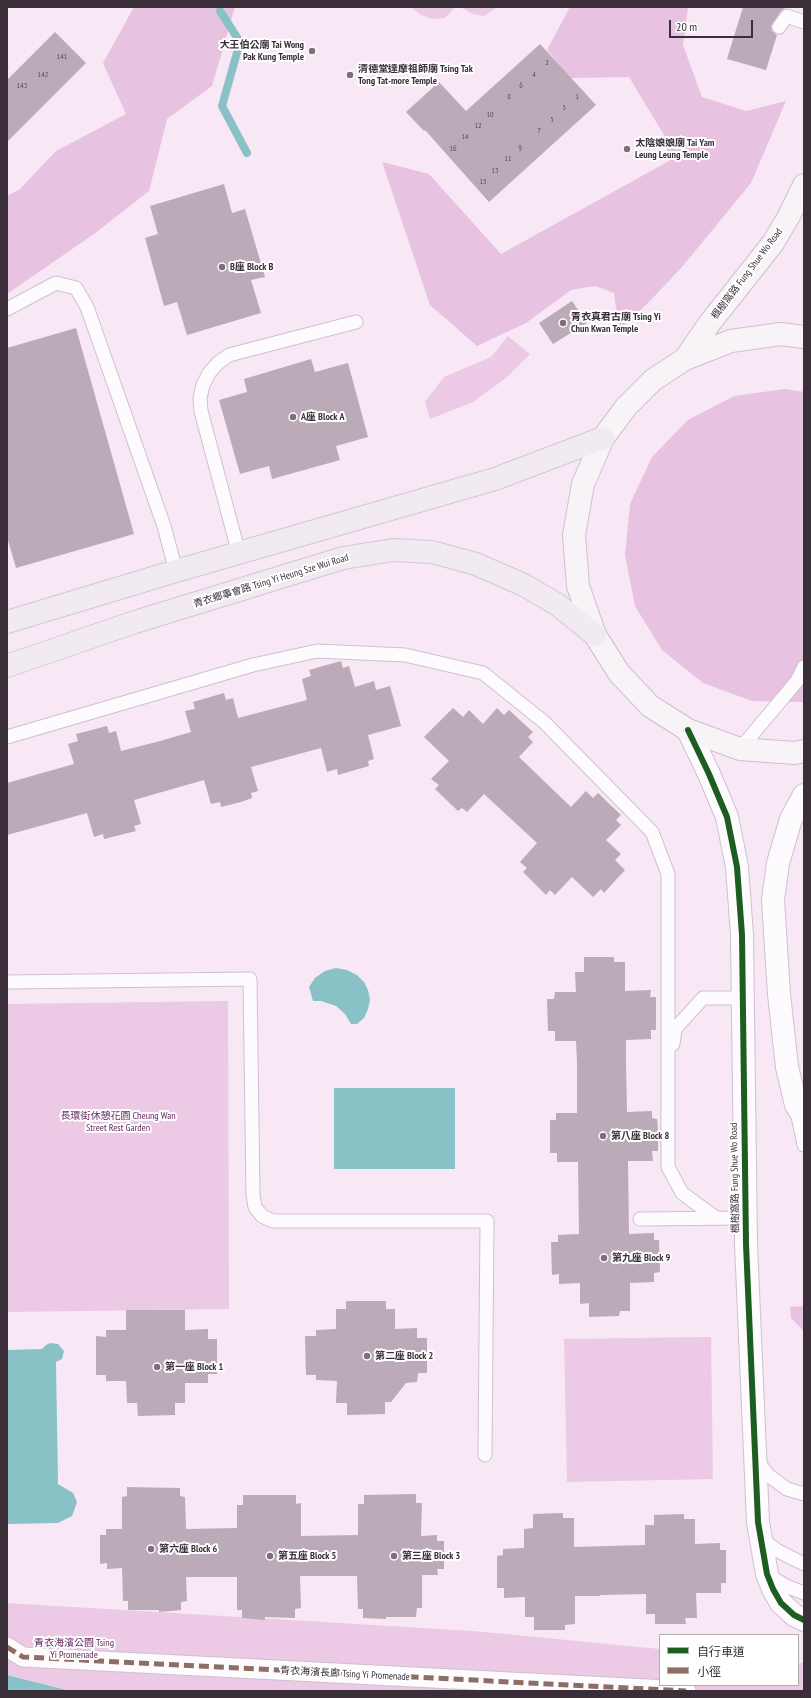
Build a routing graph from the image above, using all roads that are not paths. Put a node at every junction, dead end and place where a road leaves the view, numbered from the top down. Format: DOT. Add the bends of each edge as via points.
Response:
graph roads {
  1 [pos="804,22"];
  2 [pos="780,27"];
  3 [pos="804,185"];
  4 [pos="7,309"];
  5 [pos="356,322"];
  6 [pos="804,337"];
  7 [pos="685,360"];
  8 [pos="603,438"];
  9 [pos="239,554"];
  10 [pos="176,571"];
  11 [pos="7,622"];
  12 [pos="595,635"];
  13 [pos="7,666"];
  14 [pos="804,667"];
  15 [pos="688,730"];
  16 [pos="7,737"];
  17 [pos="740,749"];
  18 [pos="804,751"];
  19 [pos="804,795"];
  20 [pos="7,982"];
  21 [pos="743,998"];
  22 [pos="668,1069"];
  23 [pos="800,1111"];
  24 [pos="804,1145"];
  25 [pos="716,1218"];
  26 [pos="746,1218"];
  27 [pos="640,1219"];
  28 [pos="485,1455"];
  29 [pos="755,1458"];
  30 [pos="804,1494"];
  31 [pos="760,1538"];
  32 [pos="804,1564"];
  33 [pos="767,1574"];
  34 [pos="804,1593"];
  35 [pos="804,1620"];
  36 [pos="7,1647"];
  37 [pos="686,1691"];
  1 -- 2 [label="lane" via="787,16"];
  3 -- 7 [label="main road, 楓樹窩路 Fung Shue Wo Road" via="773,243 709,324"];
  4 -- 10 [label="lane" via="56,282 76,288 87,307 164,526"];
  5 -- 9 [label="lane" via="228,355 206,379 200,398 201,411"];
  6 -- 7 [label="main road" via="781,334 731,341"];
  7 -- 8 [label="main road" via="653,380 626,407"];
  8 -- 9 [label="main road" via="495,479"];
  8 -- 12 [label="main road" via="583,484 574,535 578,586"];
  9 -- 10 [label="main road"];
  10 -- 11 [label="main road"];
  12 -- 13 [label="main road, 青衣鄉事會路 Tsing Yi Heung Sze Wui Road" via="558,605 524,585 476,564 432,552 393,550 343,558 135,622"];
  12 -- 15 [label="main road" via="618,673 650,706"];
  14 -- 17 [label="lane" via="797,681"];
  15 -- 17 [label="main road"];
  15 -- 21 [label="street, 楓樹窩路 Fung Shue Wo Road" via="727,817 733,846 742,935"];
  16 -- 22 [label="lane" via="253,665 317,651 405,655 483,673 544,722 652,832 668,874"];
  17 -- 18 [label="main road"];
  19 -- 23 [label="street" via="791,819 780,856 773,900 787,1067"];
  20 -- 28 [label="lane" via="250,978 253,1194 255,1207 262,1216 272,1221 486,1221"];
  21 -- 22 [label="lane" via="703,998 675,1029"];
  21 -- 26 [label="street, 楓樹窩路 Fung Shue Wo Road"];
  22 -- 25 [label="lane" via="668,1167 682,1193"];
  23 -- 24 [label="lane"];
  25 -- 26 [label="lane"];
  25 -- 27 [label="lane"];
  26 -- 29 [label="street, 楓樹窩路 Fung Shue Wo Road"];
  29 -- 30 [label="lane" via="768,1475 787,1489"];
  29 -- 31 [label="street, 楓樹窩路 Fung Shue Wo Road"];
  31 -- 32 [label="lane" via="778,1551"];
  31 -- 33 [label="street, 楓樹窩路 Fung Shue Wo Road"];
  33 -- 34 [label="lane"];
  33 -- 35 [label="street, 楓樹窩路 Fung Shue Wo Road" via="782,1603 794,1615"];
  36 -- 37 [label="street, 青衣海濱長廊 Tsing Yi Promenade" via="23,1657"];
}
